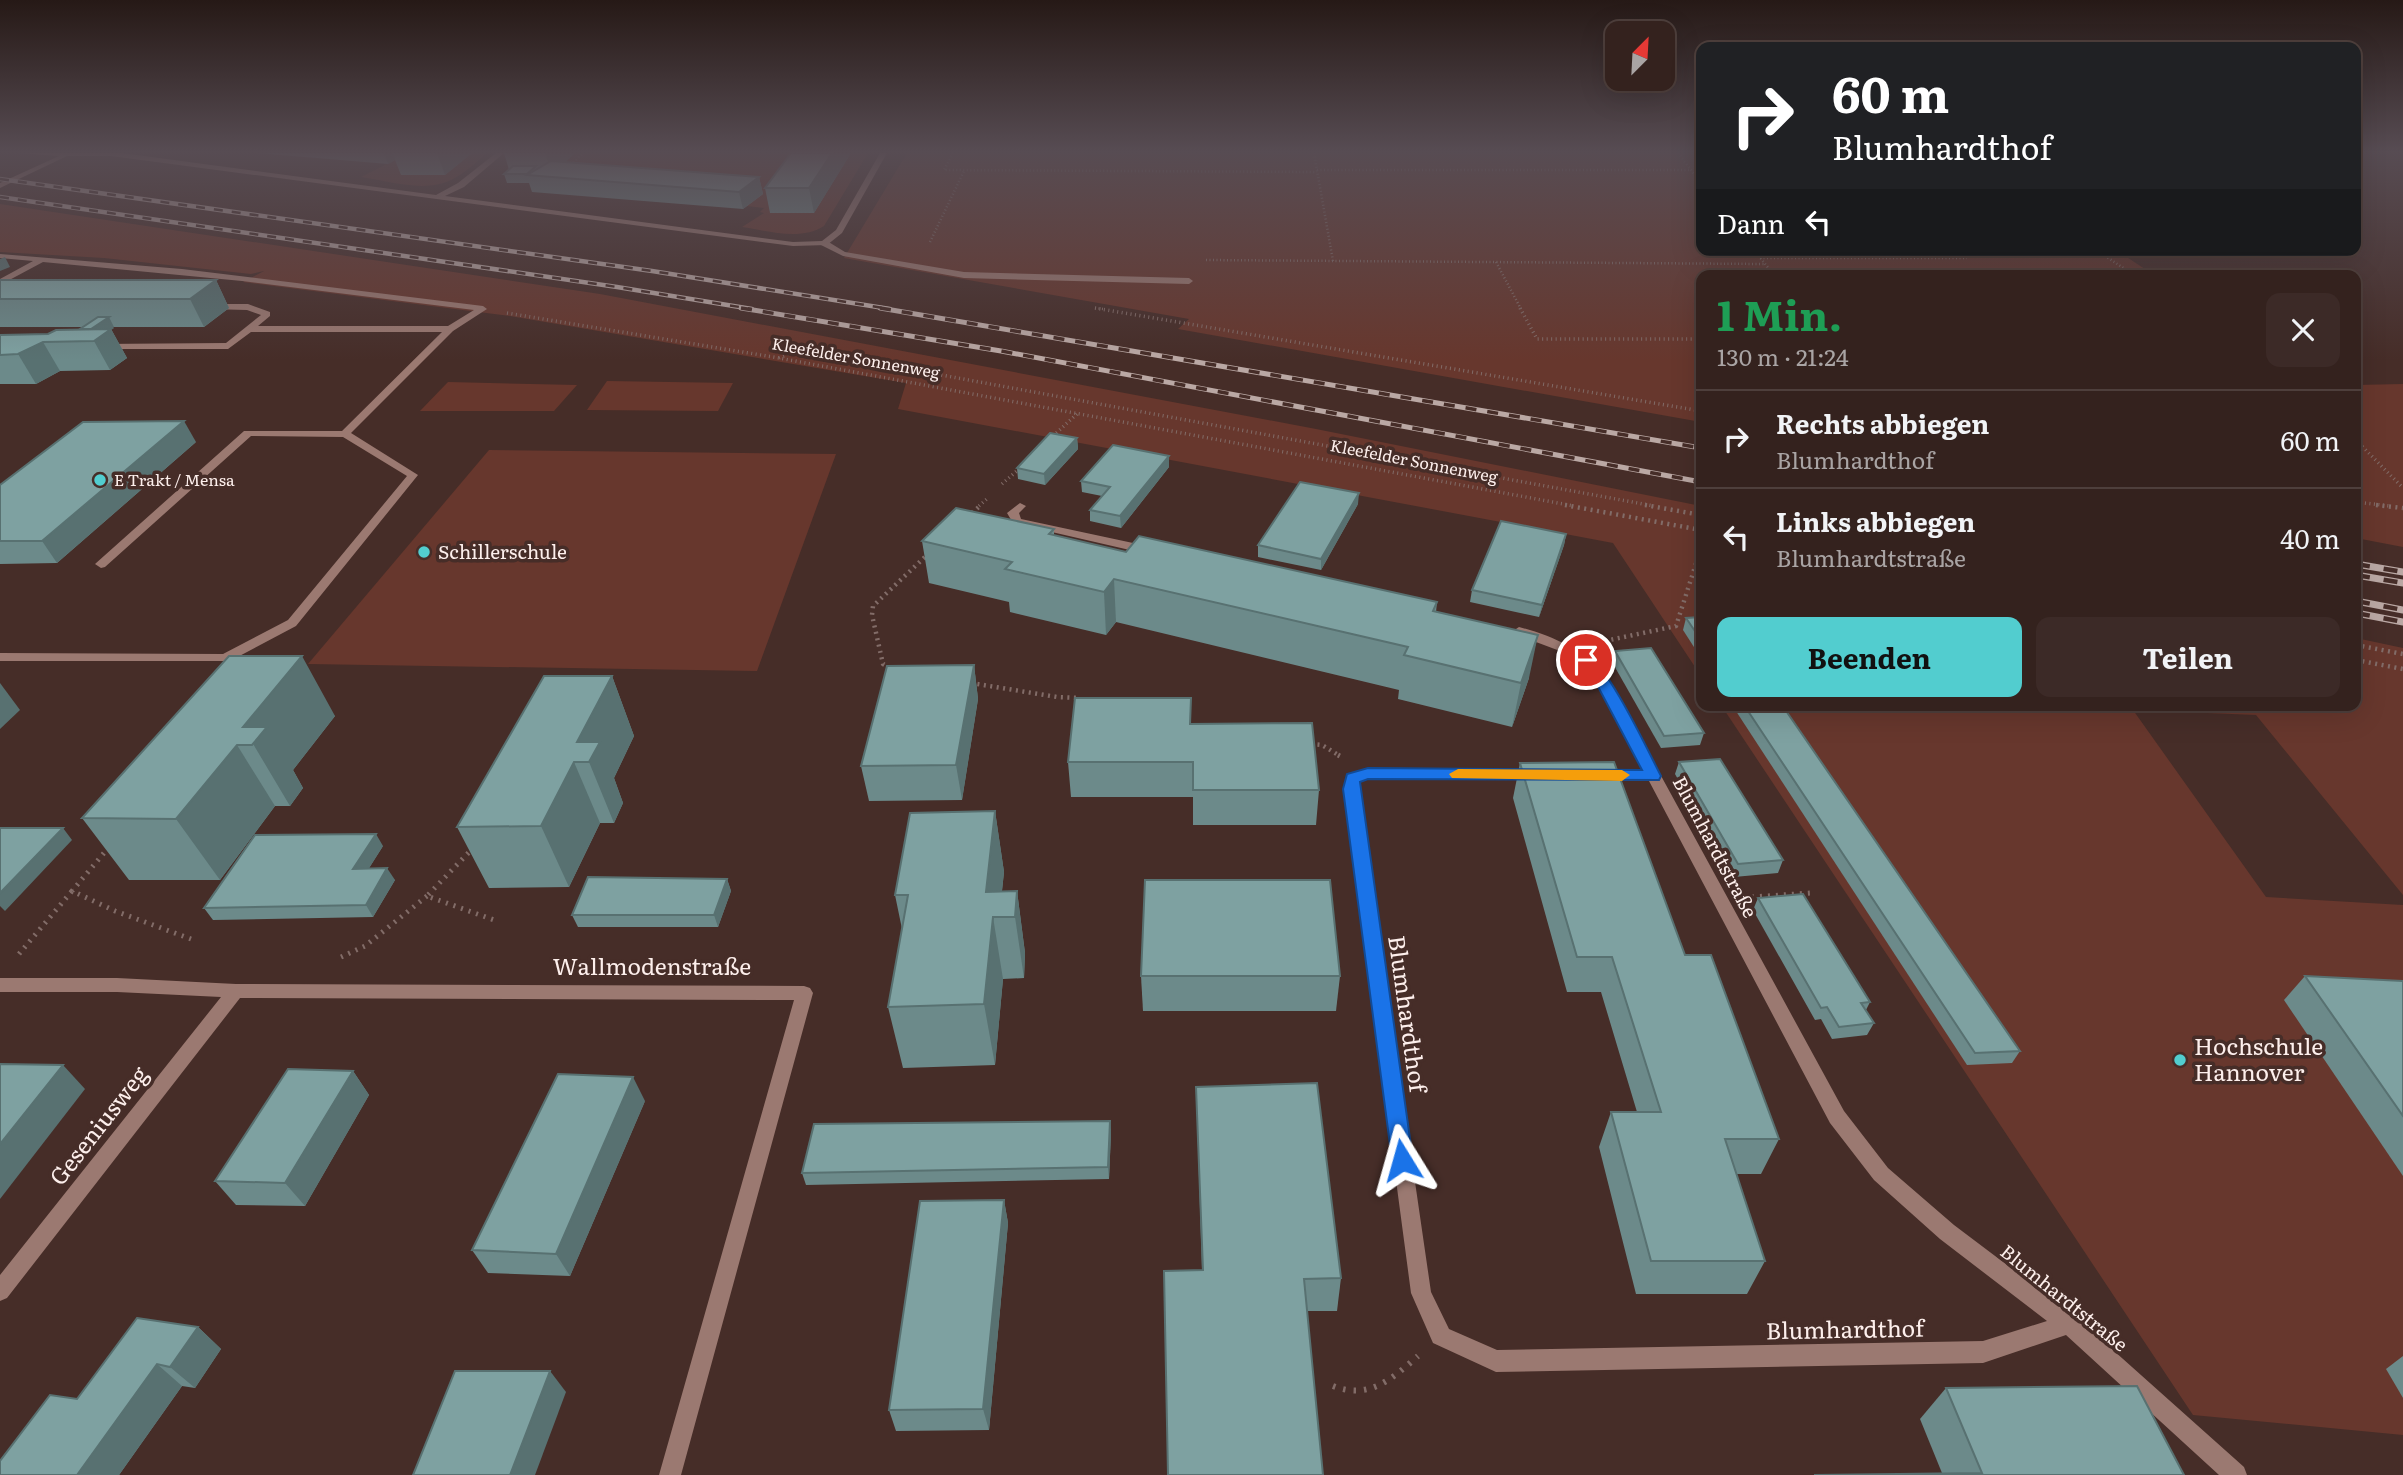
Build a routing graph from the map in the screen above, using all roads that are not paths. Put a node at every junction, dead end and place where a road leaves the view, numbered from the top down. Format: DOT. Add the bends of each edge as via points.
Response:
graph roads {
  1 [pos="625,222"];
  2 [pos="844,222"];
  3 [pos="824,243"];
  4 [pos="0,256"];
  5 [pos="43,258"];
  6 [pos="1189,281"];
  7 [pos="0,282"];
  8 [pos="207,307"];
  9 [pos="249,329"];
  10 [pos="450,329"];
  11 [pos="96,346"];
  12 [pos="345,434"];
  13 [pos="1020,506"];
  14 [pos="1166,554"];
  15 [pos="101,564"];
  16 [pos="1502,628"];
  17 [pos="0,657"];
  18 [pos="1558,775"];
  19 [pos="1585,775"];
  20 [pos="1653,776"];
  21 [pos="0,985"];
  22 [pos="236,991"];
  23 [pos="0,1291"];
  24 [pos="2069,1325"];
  25 [pos="670,1475"];
  26 [pos="2236,1475"];
  1 -- 3 [label="street" via="793,244"];
  2 -- 3 [label="street"];
  3 -- 6 [label="street" via="843,254 964,275"];
  4 -- 5 [label="street"];
  5 -- 7 [label="street"];
  5 -- 10 [label="street" via="483,309"];
  8 -- 9 [label="street" via="248,307 267,314"];
  9 -- 10 [label="street"];
  9 -- 11 [label="street" via="228,346"];
  10 -- 12 [label="street"];
  12 -- 15 [label="street" via="248,433"];
  12 -- 17 [label="street" via="413,475 292,624 225,658"];
  13 -- 14 [label="street" via="1013,513 1017,522"];
  16 -- 20 [label="street, Blumhardtstraße" via="1552,641 1586,660 1601,678"];
  18 -- 24 [label="street, Blumhardthof" via="1368,774 1353,778 1421,1293 1441,1336 1496,1361 1983,1352"];
  19 -- 20 [label="street"];
  20 -- 24 [label="street, Blumhardtstraße" via="1838,1117 1881,1174 1947,1232"];
  21 -- 22 [label="street, Wallmodenstraße"];
  22 -- 23 [label="street, Geseniusweg"];
  22 -- 25 [label="street, Wallmodenstraße" via="804,993"];
  24 -- 26 [label="street, Blumhardtstraße"];
}
